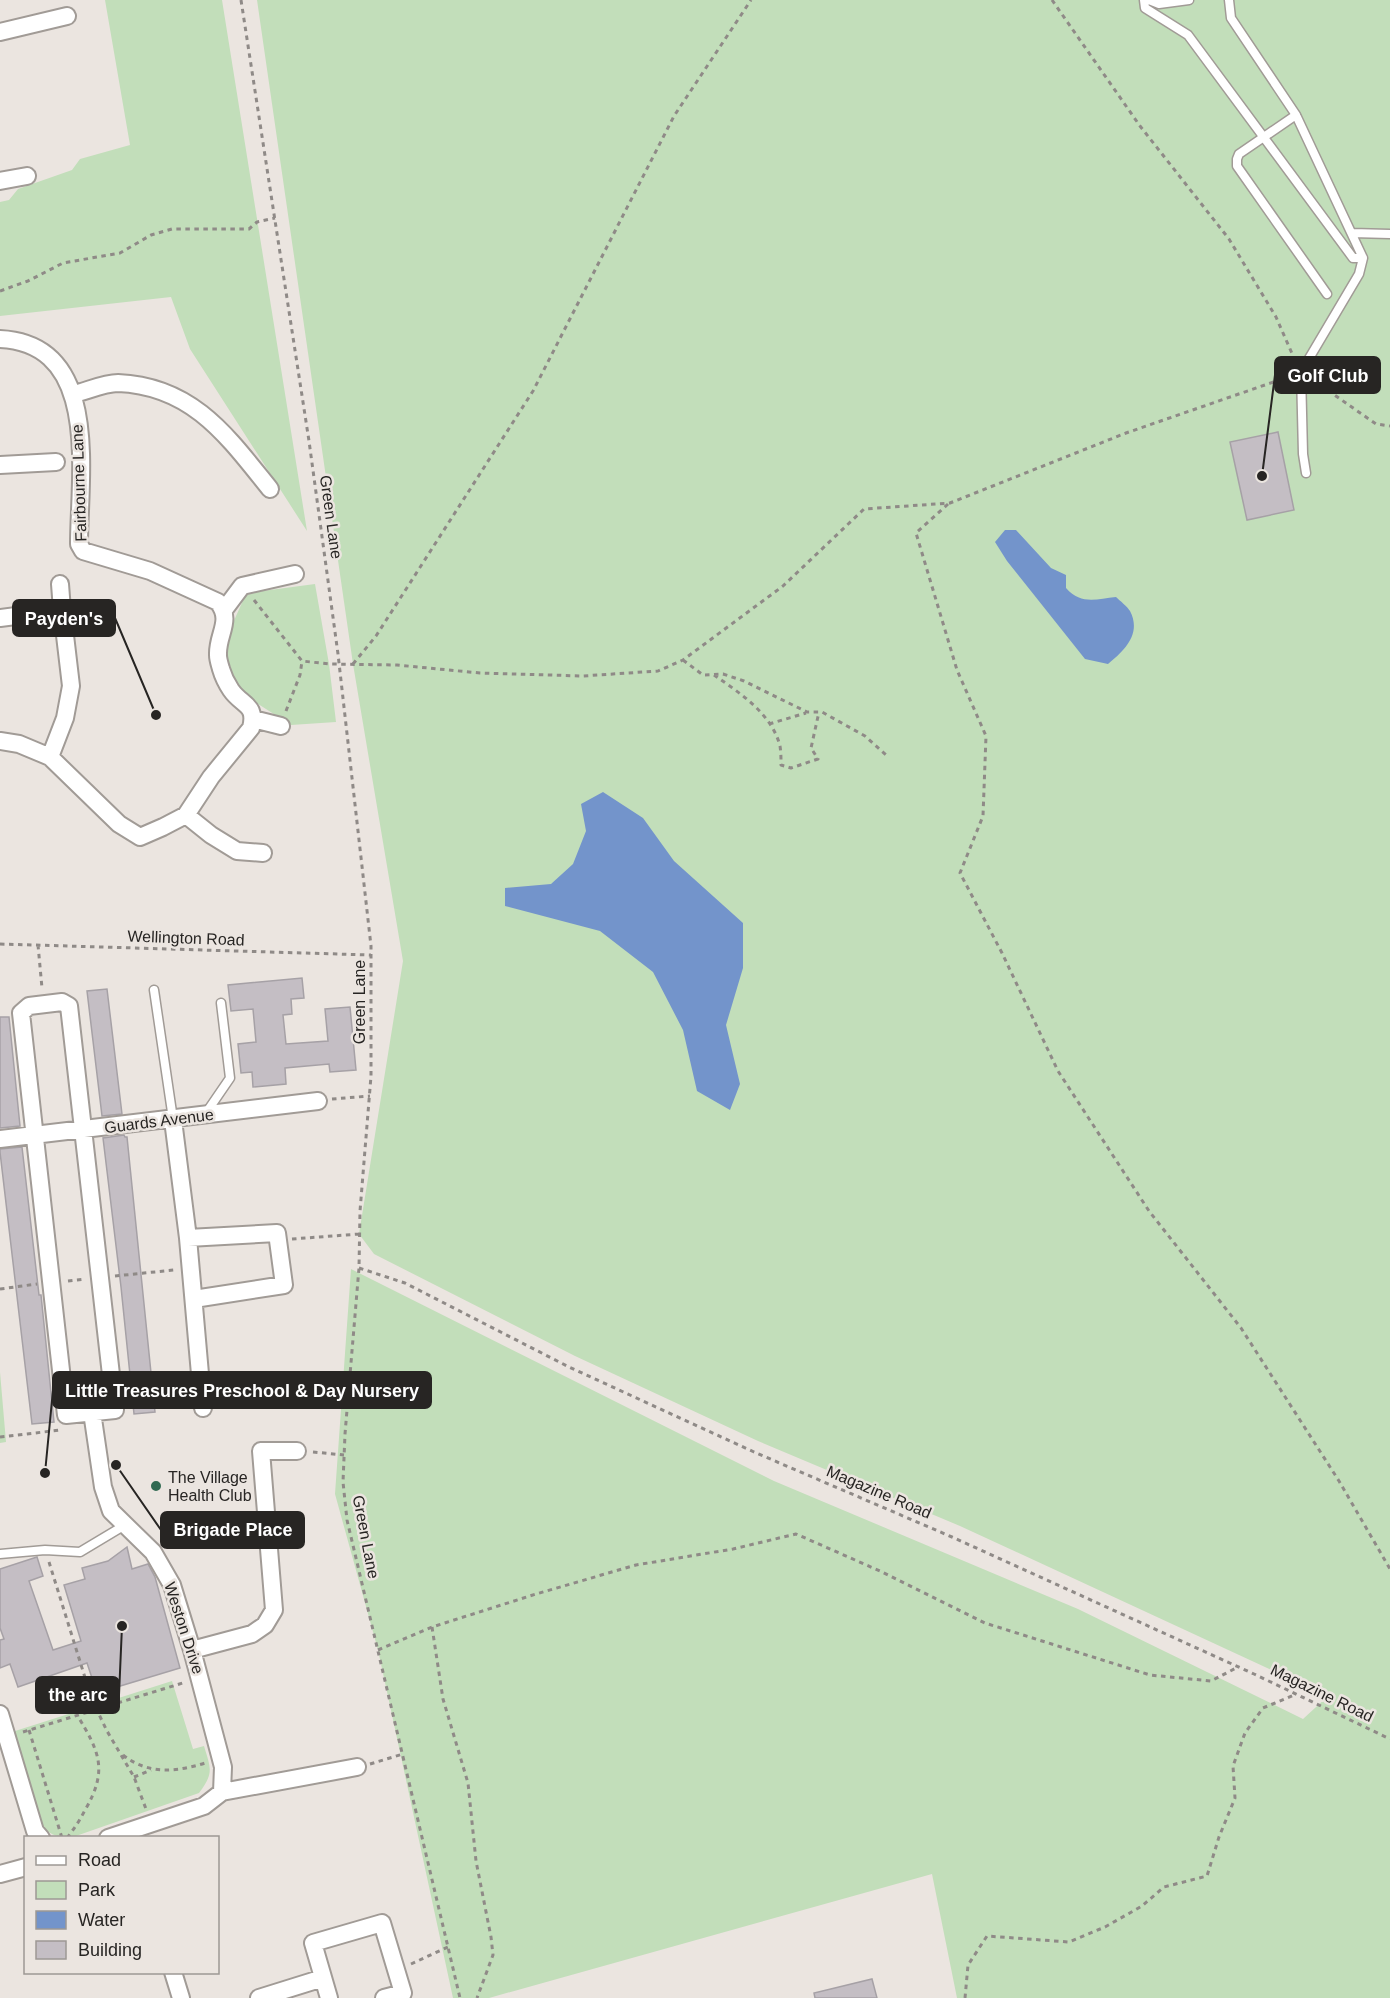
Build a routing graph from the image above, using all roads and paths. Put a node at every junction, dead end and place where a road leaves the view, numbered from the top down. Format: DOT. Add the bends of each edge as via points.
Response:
graph roads {
  1 [pos="241,0"];
  2 [pos="751,0"];
  3 [pos="1052,0"];
  4 [pos="1144,0"];
  5 [pos="1149,0"];
  6 [pos="1188,0"];
  7 [pos="1229,0"];
  8 [pos="67,16"];
  9 [pos="0,32"];
  10 [pos="1296,115"];
  11 [pos="1264,136"];
  12 [pos="27,177"];
  13 [pos="0,181"];
  14 [pos="275,218"];
  15 [pos="1352,233"];
  16 [pos="1390,234"];
  17 [pos="1363,258"];
  18 [pos="0,291"];
  19 [pos="1327,294"];
  20 [pos="0,339"];
  21 [pos="1301,372"];
  22 [pos="74,394"];
  23 [pos="1390,426"];
  24 [pos="56,462"];
  25 [pos="0,465"];
  26 [pos="1306,472"];
  27 [pos="270,489"];
  28 [pos="950,503"];
  29 [pos="295,574"];
  30 [pos="60,584"];
  31 [pos="242,586"];
  32 [pos="62,610"];
  33 [pos="224,610"];
  34 [pos="0,618"];
  35 [pos="683,660"];
  36 [pos="302,661"];
  37 [pos="339,664"];
  38 [pos="353,664"];
  39 [pos="713,674"];
  40 [pos="807,712"];
  41 [pos="819,712"];
  42 [pos="253,719"];
  43 [pos="769,724"];
  44 [pos="279,725"];
  45 [pos="0,741"];
  46 [pos="886,755"];
  47 [pos="50,757"];
  48 [pos="186,815"];
  49 [pos="263,853"];
  50 [pos="0,944"];
  51 [pos="38,945"];
  52 [pos="371,955"];
  53 [pos="154,990"];
  54 [pos="44,1003"];
  55 [pos="221,1003"];
  56 [pos="370,1096"];
  57 [pos="318,1101"];
  58 [pos="204,1116"];
  59 [pos="173,1120"];
  60 [pos="84,1130"];
  61 [pos="36,1135"];
  62 [pos="0,1139"];
  63 [pos="359,1234"];
  64 [pos="188,1238"];
  65 [pos="278,1240"];
  66 [pos="358,1268"];
  67 [pos="194,1299"];
  68 [pos="203,1408"];
  69 [pos="94,1420"];
  70 [pos="0,1437"];
  71 [pos="297,1451"];
  72 [pos="344,1455"];
  73 [pos="125,1525"];
  74 [pos="45,1550"];
  75 [pos="0,1554"];
  76 [pos="1390,1569"];
  77 [pos="432,1627"];
  78 [pos="192,1650"];
  79 [pos="378,1650"];
  80 [pos="1238,1666"];
  81 [pos="200,1677"];
  82 [pos="1296,1694"];
  83 [pos="96,1710"];
  84 [pos="0,1714"];
  85 [pos="77,1715"];
  86 [pos="29,1730"];
  87 [pos="7,1737"];
  88 [pos="1390,1738"];
  89 [pos="120,1752"];
  90 [pos="403,1754"];
  91 [pos="221,1757"];
  92 [pos="357,1767"];
  93 [pos="152,1770"];
  94 [pos="134,1777"];
  95 [pos="222,1792"];
  96 [pos="152,1824"];
  97 [pos="132,1834"];
  98 [pos="39,1836"];
  99 [pos="61,1836"];
  100 [pos="68,1836"];
  101 [pos="24,1867"];
  102 [pos="0,1874"];
  103 [pos="448,1947"];
  104 [pos="396,1971"];
  105 [pos="174,1974"];
  106 [pos="323,1978"];
  107 [pos="181,1998"];
  108 [pos="258,1998"];
  109 [pos="329,1998"];
  110 [pos="384,1998"];
  111 [pos="460,1998"];
  112 [pos="477,1998"];
  113 [pos="965,1998"];
  1 -- 14 [label="path, Green Lane"];
  2 -- 38 [label="path" via="674,117 533,391 376,636"];
  3 -- 21 [label="path" via="1140,126 1229,239 1276,317"];
  4 -- 11 [label="lane" via="1145,8 1188,34"];
  5 -- 6 [label="lane" via="1159,4"];
  7 -- 10 [label="lane" via="1232,18"];
  8 -- 9 [label="street"];
  10 -- 11 [label="lane"];
  10 -- 15 [label="lane"];
  11 -- 17 [label="lane" via="1353,258"];
  11 -- 19 [label="lane" via="1239,154 1237,166"];
  12 -- 13 [label="street"];
  14 -- 18 [label="path" via="257,222 249,229 172,229 151,235 120,253 63,263"];
  14 -- 37 [label="path, Green Lane"];
  15 -- 16 [label="lane"];
  15 -- 17 [label="lane"];
  17 -- 21 [label="lane" via="1359,274"];
  20 -- 22 [label="street, Fairbourne Lane" via="15,340 42,351 64,373"];
  21 -- 23 [label="path" via="1376,424"];
  21 -- 26 [label="lane"];
  21 -- 28 [label="path" via="1126,433"];
  22 -- 27 [label="street" via="116,383 153,388 191,405 224,433"];
  22 -- 33 [label="street, Fairbourne Lane" via="81,461 79,544 83,551 150,571 218,602"];
  24 -- 25 [label="street"];
  28 -- 35 [label="path" via="864,508 783,586"];
  28 -- 76 [label="path" via="916,533 957,670 986,736 983,816 960,873 1058,1071 1149,1211 1241,1328"];
  29 -- 31 [label="street"];
  30 -- 32 [label="street"];
  31 -- 33 [label="street"];
  31 -- 36 [label="path"];
  32 -- 34 [label="street"];
  32 -- 47 [label="street" via="71,686 65,718"];
  33 -- 42 [label="street" via="218,656 222,672 231,691 251,709"];
  35 -- 38 [label="path" via="658,671 583,676"];
  35 -- 39 [label="path" via="703,675"];
  36 -- 37 [label="path"];
  36 -- 44 [label="path"];
  37 -- 38 [label="path"];
  37 -- 52 [label="path, Green Lane"];
  39 -- 40 [label="path" via="744,681"];
  39 -- 43 [label="path" via="740,693"];
  40 -- 41 [label="path"];
  40 -- 43 [label="path"];
  41 -- 43 [label="path" via="811,748 818,759 791,768 781,765 780,746"];
  41 -- 46 [label="path" via="865,736"];
  42 -- 44 [label="street"];
  42 -- 48 [label="street" via="251,728"];
  45 -- 47 [label="street"];
  47 -- 48 [label="street" via="119,824 140,837"];
  48 -- 49 [label="street" via="237,851"];
  50 -- 51 [label="path, Wellington Road"];
  51 -- 52 [label="path, Wellington Road"];
  51 -- 54 [label="path"];
  52 -- 56 [label="path, Green Lane"];
  53 -- 59 [label="lane"];
  54 -- 60 [label="street" via="62,1002 69,1006"];
  54 -- 61 [label="street" via="29,1006 21,1013"];
  55 -- 58 [label="lane" via="230,1078"];
  56 -- 57 [label="path"];
  56 -- 63 [label="path, Green Lane"];
  57 -- 58 [label="street, Guards Avenue"];
  58 -- 59 [label="street, Guards Avenue"];
  59 -- 60 [label="street, Guards Avenue"];
  59 -- 64 [label="street"];
  60 -- 61 [label="street, Guards Avenue"];
  60 -- 69 [label="street" via="115,1410"];
  61 -- 62 [label="street, Guards Avenue"];
  61 -- 69 [label="street" via="66,1415"];
  63 -- 65 [label="path"];
  63 -- 66 [label="path, Green Lane"];
  64 -- 65 [label="street" via="277,1233"];
  64 -- 67 [label="street"];
  65 -- 67 [label="street" via="284,1285"];
  66 -- 72 [label="path, Green Lane"];
  66 -- 80 [label="path, Magazine Road" via="405,1283 568,1367"];
  67 -- 68 [label="street"];
  69 -- 70 [label="path"];
  69 -- 73 [label="street, Weston Drive" via="103,1487 111,1511"];
  71 -- 72 [label="path"];
  71 -- 78 [label="street" via="261,1451 274,1610 265,1625 252,1634"];
  72 -- 79 [label="path, Green Lane" via="347,1520"];
  73 -- 74 [label="lane" via="80,1552"];
  73 -- 78 [label="street, Weston Drive" via="153,1552 176,1584"];
  74 -- 75 [label="lane"];
  74 -- 83 [label="path"];
  77 -- 79 [label="path"];
  77 -- 80 [label="path" via="636,1565 796,1534 985,1623 1150,1676 1211,1682"];
  77 -- 112 [label="path" via="443,1699 468,1783 476,1861 491,1937 493,1955"];
  78 -- 81 [label="street, Weston Drive"];
  79 -- 90 [label="path, Green Lane"];
  80 -- 82 [label="path, Magazine Road"];
  81 -- 83 [label="path"];
  81 -- 91 [label="street, Weston Drive"];
  82 -- 88 [label="path, Magazine Road"];
  82 -- 113 [label="path" via="1263,1708 1245,1733 1233,1766 1235,1798 1207,1876 1164,1887 1142,1906 1069,1942 987,1936 968,1965"];
  83 -- 85 [label="path"];
  83 -- 89 [label="path"];
  84 -- 87 [label="street"];
  85 -- 86 [label="path"];
  85 -- 100 [label="path" via="93,1741 99,1779 94,1796"];
  86 -- 87 [label="path"];
  86 -- 99 [label="path"];
  87 -- 98 [label="street"];
  89 -- 93 [label="path"];
  89 -- 94 [label="path"];
  90 -- 92 [label="path"];
  90 -- 103 [label="path, Green Lane"];
  91 -- 93 [label="path" via="186,1768"];
  91 -- 95 [label="street, Weston Drive"];
  92 -- 95 [label="street"];
  93 -- 94 [label="path"];
  94 -- 96 [label="path"];
  95 -- 96 [label="street" via="204,1806"];
  96 -- 97 [label="street"];
  101 -- 102 [label="street"];
  103 -- 104 [label="path"];
  103 -- 111 [label="path, Green Lane"];
  104 -- 106 [label="street" via="382,1923 313,1943"];
  104 -- 110 [label="street" via="403,1993"];
  105 -- 107 [label="street"];
  106 -- 108 [label="street"];
  106 -- 109 [label="street"];
}
